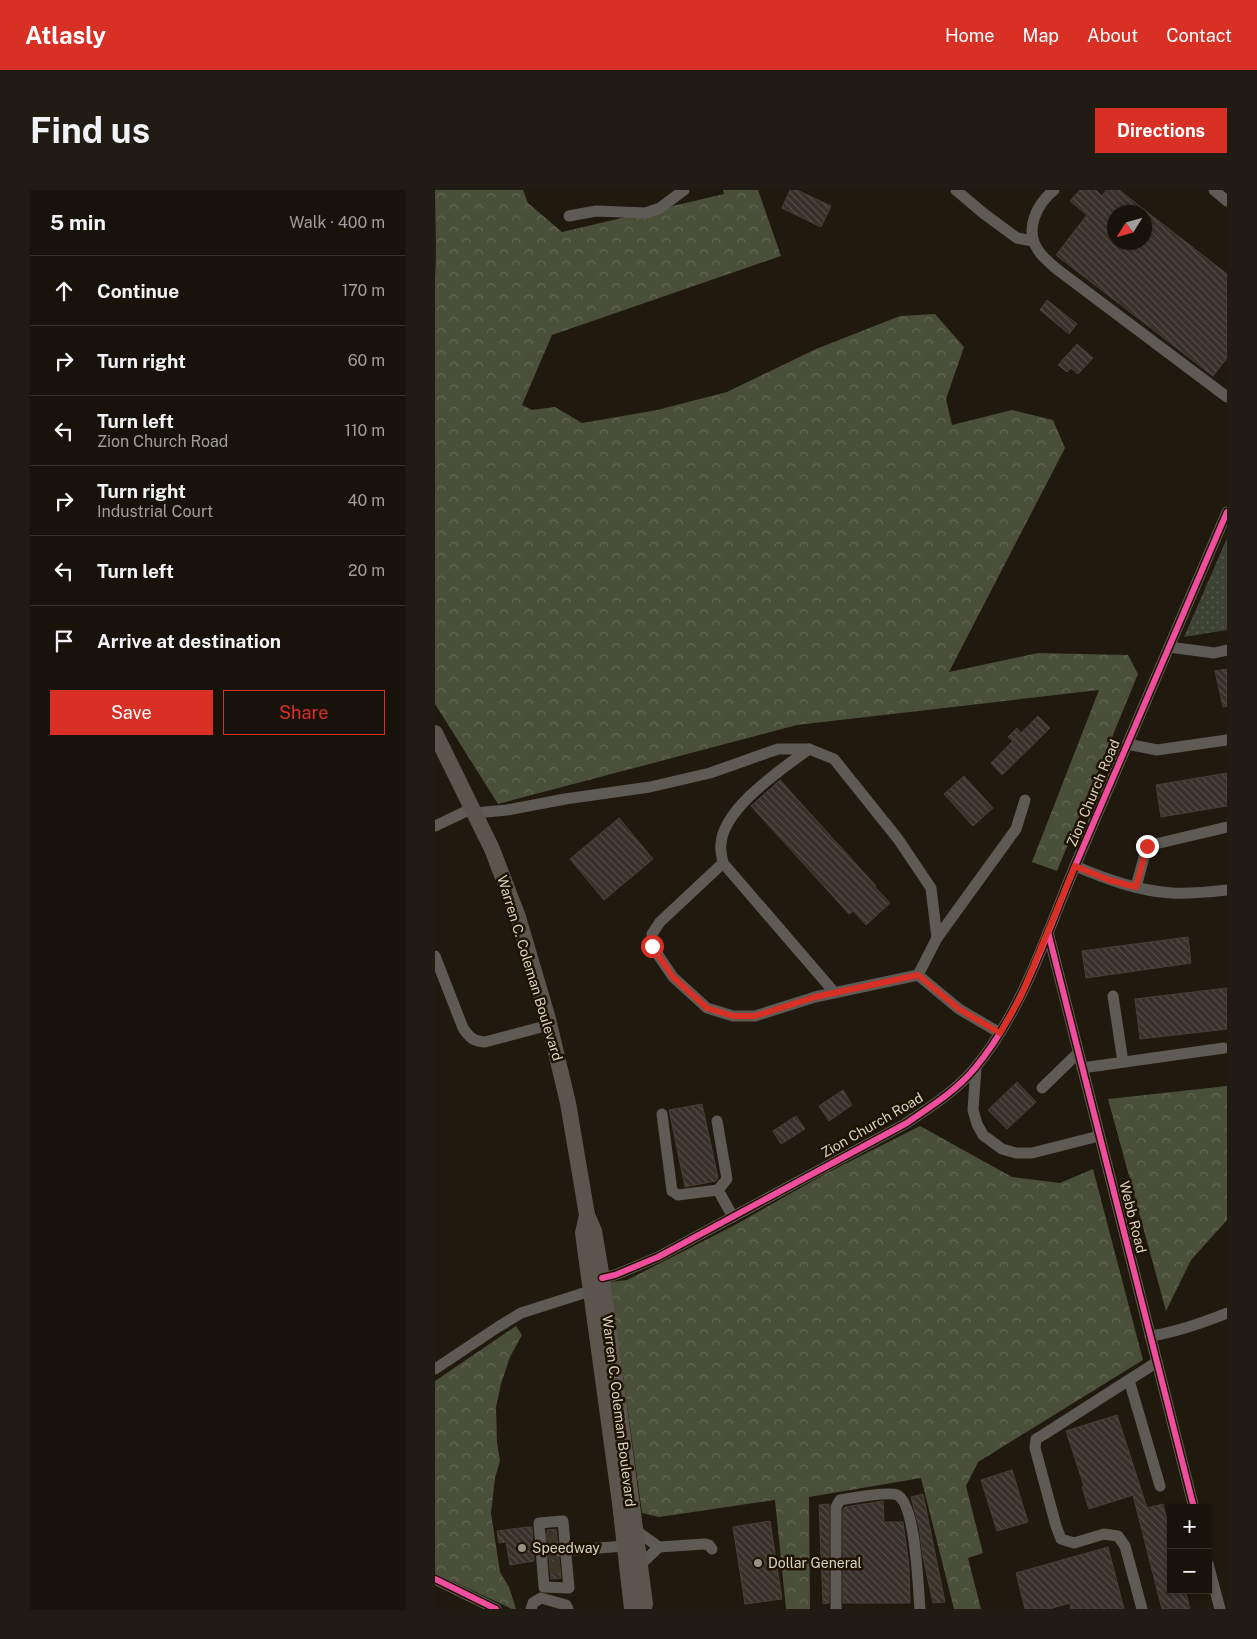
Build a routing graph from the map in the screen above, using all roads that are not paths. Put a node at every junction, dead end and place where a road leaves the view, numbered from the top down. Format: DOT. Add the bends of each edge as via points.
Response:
graph roads {
  1 [pos="685,190"];
  2 [pos="955,190"];
  3 [pos="1054,190"];
  4 [pos="1214,190"];
  5 [pos="1227,201"];
  6 [pos="569,216"];
  7 [pos="1033,241"];
  8 [pos="1227,397"];
  9 [pos="1227,512"];
  10 [pos="1169,647"];
  11 [pos="1227,650"];
  12 [pos="435,733"];
  13 [pos="1227,740"];
  14 [pos="1127,744"];
  15 [pos="809,749"];
  16 [pos="1025,800"];
  17 [pos="474,811"];
  18 [pos="435,826"];
  19 [pos="1227,826"];
  20 [pos="723,863"];
  21 [pos="1075,866"];
  22 [pos="1136,887"];
  23 [pos="1227,890"];
  24 [pos="1048,932"];
  25 [pos="937,938"];
  26 [pos="435,956"];
  27 [pos="918,975"];
  28 [pos="835,993"];
  29 [pos="1113,996"];
  30 [pos="549,1025"];
  31 [pos="1000,1033"];
  32 [pos="1224,1048"];
  33 [pos="1078,1053"];
  34 [pos="1123,1062"];
  35 [pos="976,1067"];
  36 [pos="1082,1068"];
  37 [pos="1042,1088"];
  38 [pos="662,1114"];
  39 [pos="717,1121"];
  40 [pos="1099,1136"];
  41 [pos="718,1190"];
  42 [pos="587,1215"];
  43 [pos="733,1217"];
  44 [pos="602,1278"];
  45 [pos="590,1291"];
  46 [pos="1227,1313"];
  47 [pos="1150,1336"];
  48 [pos="1157,1362"];
  49 [pos="435,1369"];
  50 [pos="1129,1380"];
  51 [pos="1160,1486"];
  52 [pos="1193,1504"];
  53 [pos="635,1530"];
  54 [pos="625,1546"];
  55 [pos="659,1547"];
  56 [pos="712,1549"];
  57 [pos="562,1551"];
  58 [pos="639,1566"];
  59 [pos="435,1579"];
  60 [pos="1212,1579"];
  61 [pos="555,1588"];
  62 [pos="553,1601"];
  63 [pos="496,1609"];
  64 [pos="531,1609"];
  65 [pos="568,1609"];
  66 [pos="632,1609"];
  67 [pos="643,1609"];
  68 [pos="837,1609"];
  69 [pos="920,1609"];
  70 [pos="1142,1609"];
  71 [pos="1220,1609"];
  1 -- 6 [label="street" via="660,208 645,213 596,211"];
  2 -- 7 [label="street" via="1017,238"];
  3 -- 7 [label="street" via="1037,208 1031,225"];
  4 -- 5 [label="street"];
  7 -- 8 [label="street" via="1038,251 1058,270"];
  9 -- 10 [label="street, Zion Church Road"];
  10 -- 11 [label="street" via="1214,653"];
  10 -- 14 [label="street, Zion Church Road"];
  12 -- 17 [label="highway, Warren C. Coleman Boulevard"];
  13 -- 14 [label="street" via="1157,750"];
  14 -- 21 [label="street, Zion Church Road"];
  15 -- 17 [label="street" via="779,749 710,774 650,787 507,810"];
  15 -- 20 [label="street" via="751,794 726,825 721,844"];
  15 -- 25 [label="street" via="834,759 898,839 931,888"];
  16 -- 25 [label="street" via="1016,829"];
  17 -- 18 [label="street"];
  17 -- 30 [label="highway, Warren C. Coleman Boulevard" via="518,917"];
  19 -- 22 [label="street" via="1147,846"];
  20 -- 28 [label="street"];
  20 -- 28 [label="street" via="660,922 652,934 652,946 673,977 707,1008 733,1016 755,1016"];
  21 -- 22 [label="street"];
  21 -- 24 [label="street, Zion Church Road"];
  22 -- 23 [label="street" via="1171,893"];
  24 -- 31 [label="street, Zion Church Road" via="1021,996"];
  24 -- 33 [label="street, Webb Road"];
  25 -- 27 [label="street"];
  26 -- 30 [label="street" via="469,1038 485,1042"];
  27 -- 28 [label="street"];
  27 -- 31 [label="street" via="959,1009"];
  29 -- 34 [label="street"];
  30 -- 42 [label="highway, Warren C. Coleman Boulevard" via="569,1103"];
  31 -- 35 [label="street, Zion Church Road"];
  32 -- 34 [label="street"];
  33 -- 36 [label="street, Webb Road"];
  33 -- 37 [label="street"];
  34 -- 36 [label="street"];
  35 -- 40 [label="street" via="973,1110 977,1124 983,1135 1002,1149 1032,1153"];
  35 -- 43 [label="street, Zion Church Road" via="943,1098 905,1124"];
  36 -- 40 [label="street, Webb Road"];
  38 -- 41 [label="street" via="673,1191 678,1196"];
  39 -- 41 [label="street" via="727,1179"];
  40 -- 47 [label="street, Webb Road"];
  41 -- 43 [label="street"];
  42 -- 44 [label="highway, Warren C. Coleman Boulevard" via="594,1231"];
  42 -- 45 [label="highway, Warren C. Coleman Boulevard" via="583,1233"];
  43 -- 44 [label="street, Zion Church Road" via="657,1257"];
  44 -- 53 [label="highway, Warren C. Coleman Boulevard"];
  45 -- 49 [label="street" via="521,1313"];
  45 -- 54 [label="highway, Warren C. Coleman Boulevard"];
  46 -- 47 [label="street" via="1170,1333"];
  47 -- 48 [label="street, Webb Road"];
  48 -- 50 [label="street"];
  48 -- 52 [label="street, Webb Road"];
  50 -- 51 [label="street"];
  50 -- 70 [label="street" via="1036,1439 1035,1448 1061,1539 1074,1542 1104,1534 1118,1536 1125,1546"];
  53 -- 55 [label="street"];
  53 -- 58 [label="highway, Warren C. Coleman Boulevard"];
  54 -- 57 [label="street"];
  54 -- 66 [label="highway, Warren C. Coleman Boulevard"];
  55 -- 56 [label="street" via="704,1544"];
  55 -- 58 [label="street"];
  57 -- 61 [label="street" via="569,1588"];
  57 -- 61 [label="street" via="563,1521 539,1523 546,1569 544,1587"];
  58 -- 67 [label="highway, Warren C. Coleman Boulevard"];
  59 -- 63 [label="street"];
  60 -- 71 [label="street"];
  61 -- 62 [label="street"];
  62 -- 64 [label="street" via="541,1598 533,1603"];
  62 -- 65 [label="street"];
  68 -- 69 [label="street" via="836,1507 840,1500 890,1494 898,1495 905,1503 913,1528"];
}
